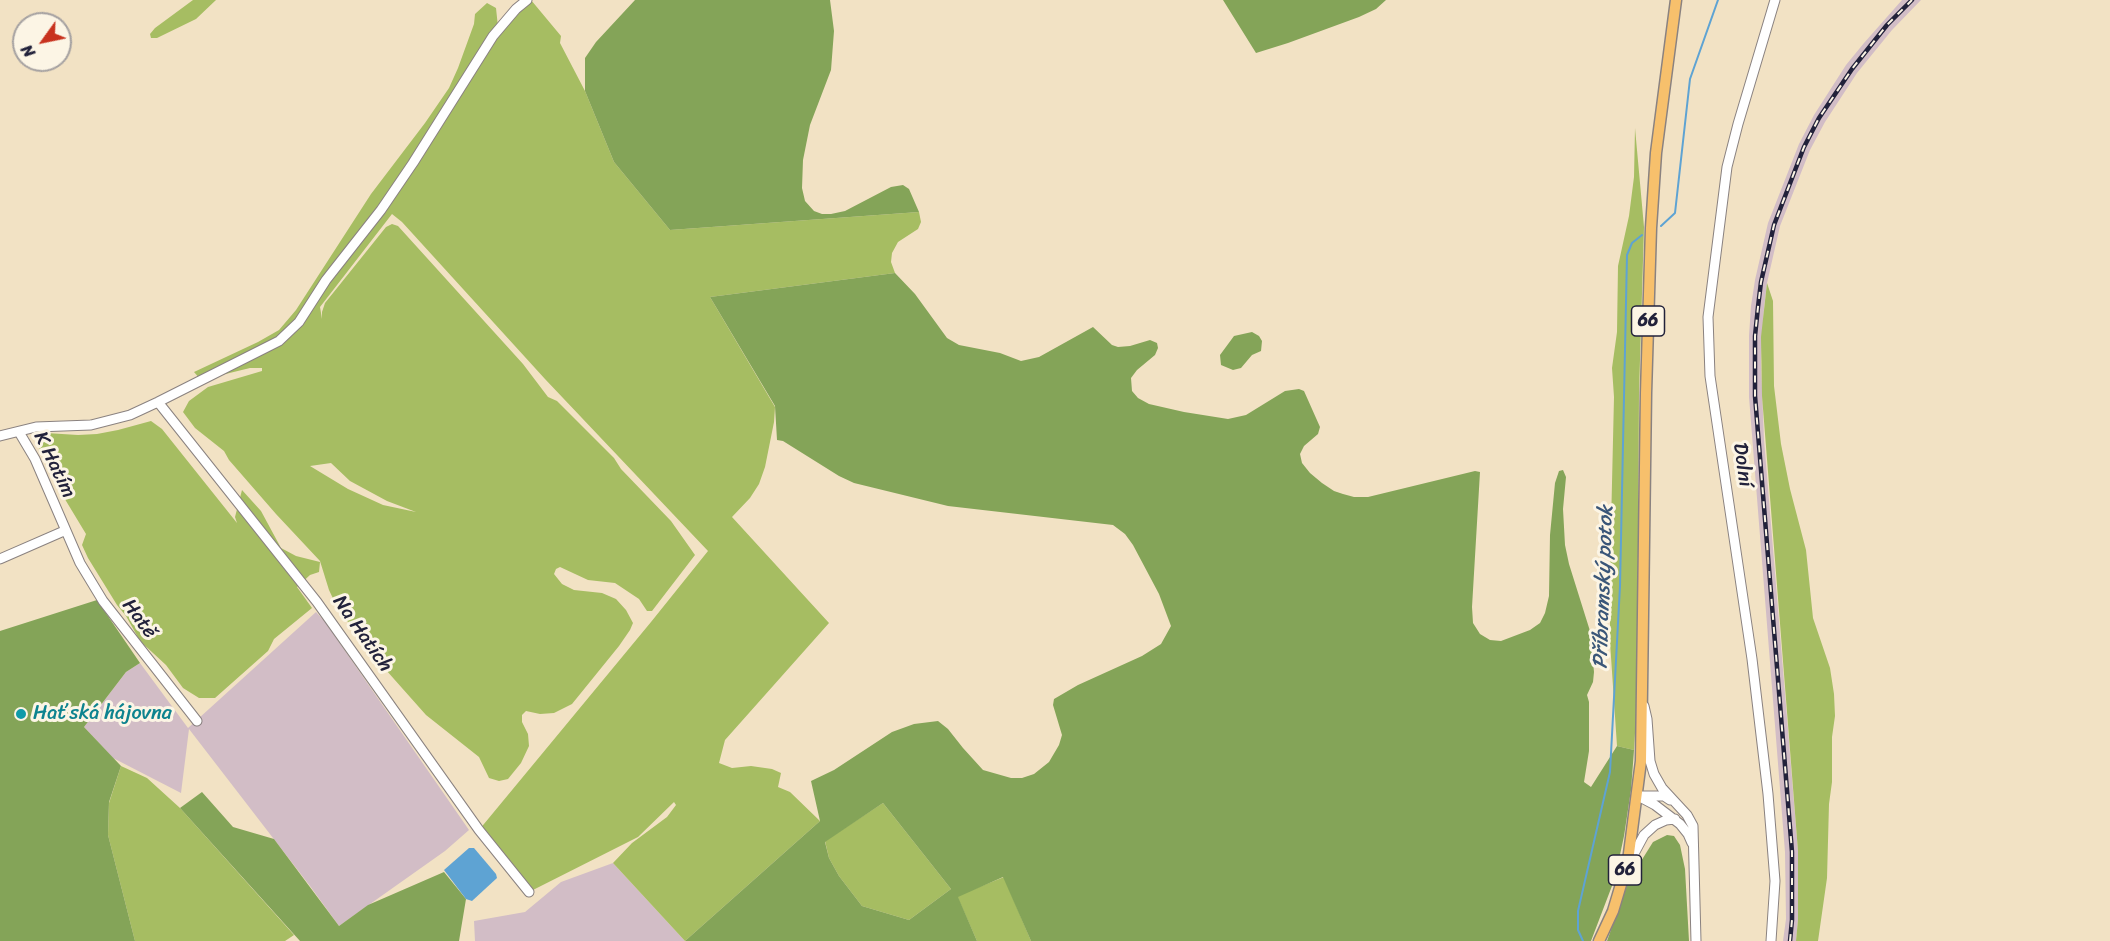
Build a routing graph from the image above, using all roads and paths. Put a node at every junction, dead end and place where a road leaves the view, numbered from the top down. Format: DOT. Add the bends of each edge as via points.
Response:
graph roads {
  1 [pos="527,0"];
  2 [pos="1676,0"];
  3 [pos="1775,0"];
  4 [pos="158,402"];
  5 [pos="19,432"];
  6 [pos="0,436"];
  7 [pos="64,531"];
  8 [pos="0,559"];
  9 [pos="1642,701"];
  10 [pos="197,721"];
  11 [pos="1638,796"];
  12 [pos="1675,802"];
  13 [pos="1675,819"];
  14 [pos="1695,854"];
  15 [pos="1623,880"];
  16 [pos="529,892"];
  17 [pos="1599,941"];
  18 [pos="1696,941"];
  19 [pos="1771,941"];
  1 -- 4 [label="street" via="493,36 413,163 299,322 262,351"];
  2 -- 9 [label="main road, 66" via="1656,153 1651,228"];
  3 -- 19 [label="street, Dolní" via="1727,167 1708,318 1710,376 1768,794 1775,880"];
  4 -- 5 [label="street" via="110,421"];
  4 -- 16 [label="street, Na Hatích" via="317,602 479,830"];
  5 -- 6 [label="street, K Hatím"];
  5 -- 7 [label="street, K Hatím" via="35,459"];
  7 -- 8 [label="street"];
  7 -- 10 [label="street, Hatě" via="103,602"];
  9 -- 11 [label="main road, 66"];
  9 -- 12 [label="street" via="1654,774"];
  11 -- 12 [label="street" via="1664,796"];
  11 -- 13 [label="street"];
  11 -- 15 [label="main road, 66"];
  12 -- 14 [label="street" via="1693,826"];
  13 -- 14 [label="street" via="1688,834"];
  13 -- 15 [label="street" via="1660,822 1644,835"];
  14 -- 18 [label="street"];
  15 -- 17 [label="main road, 66"];
}
